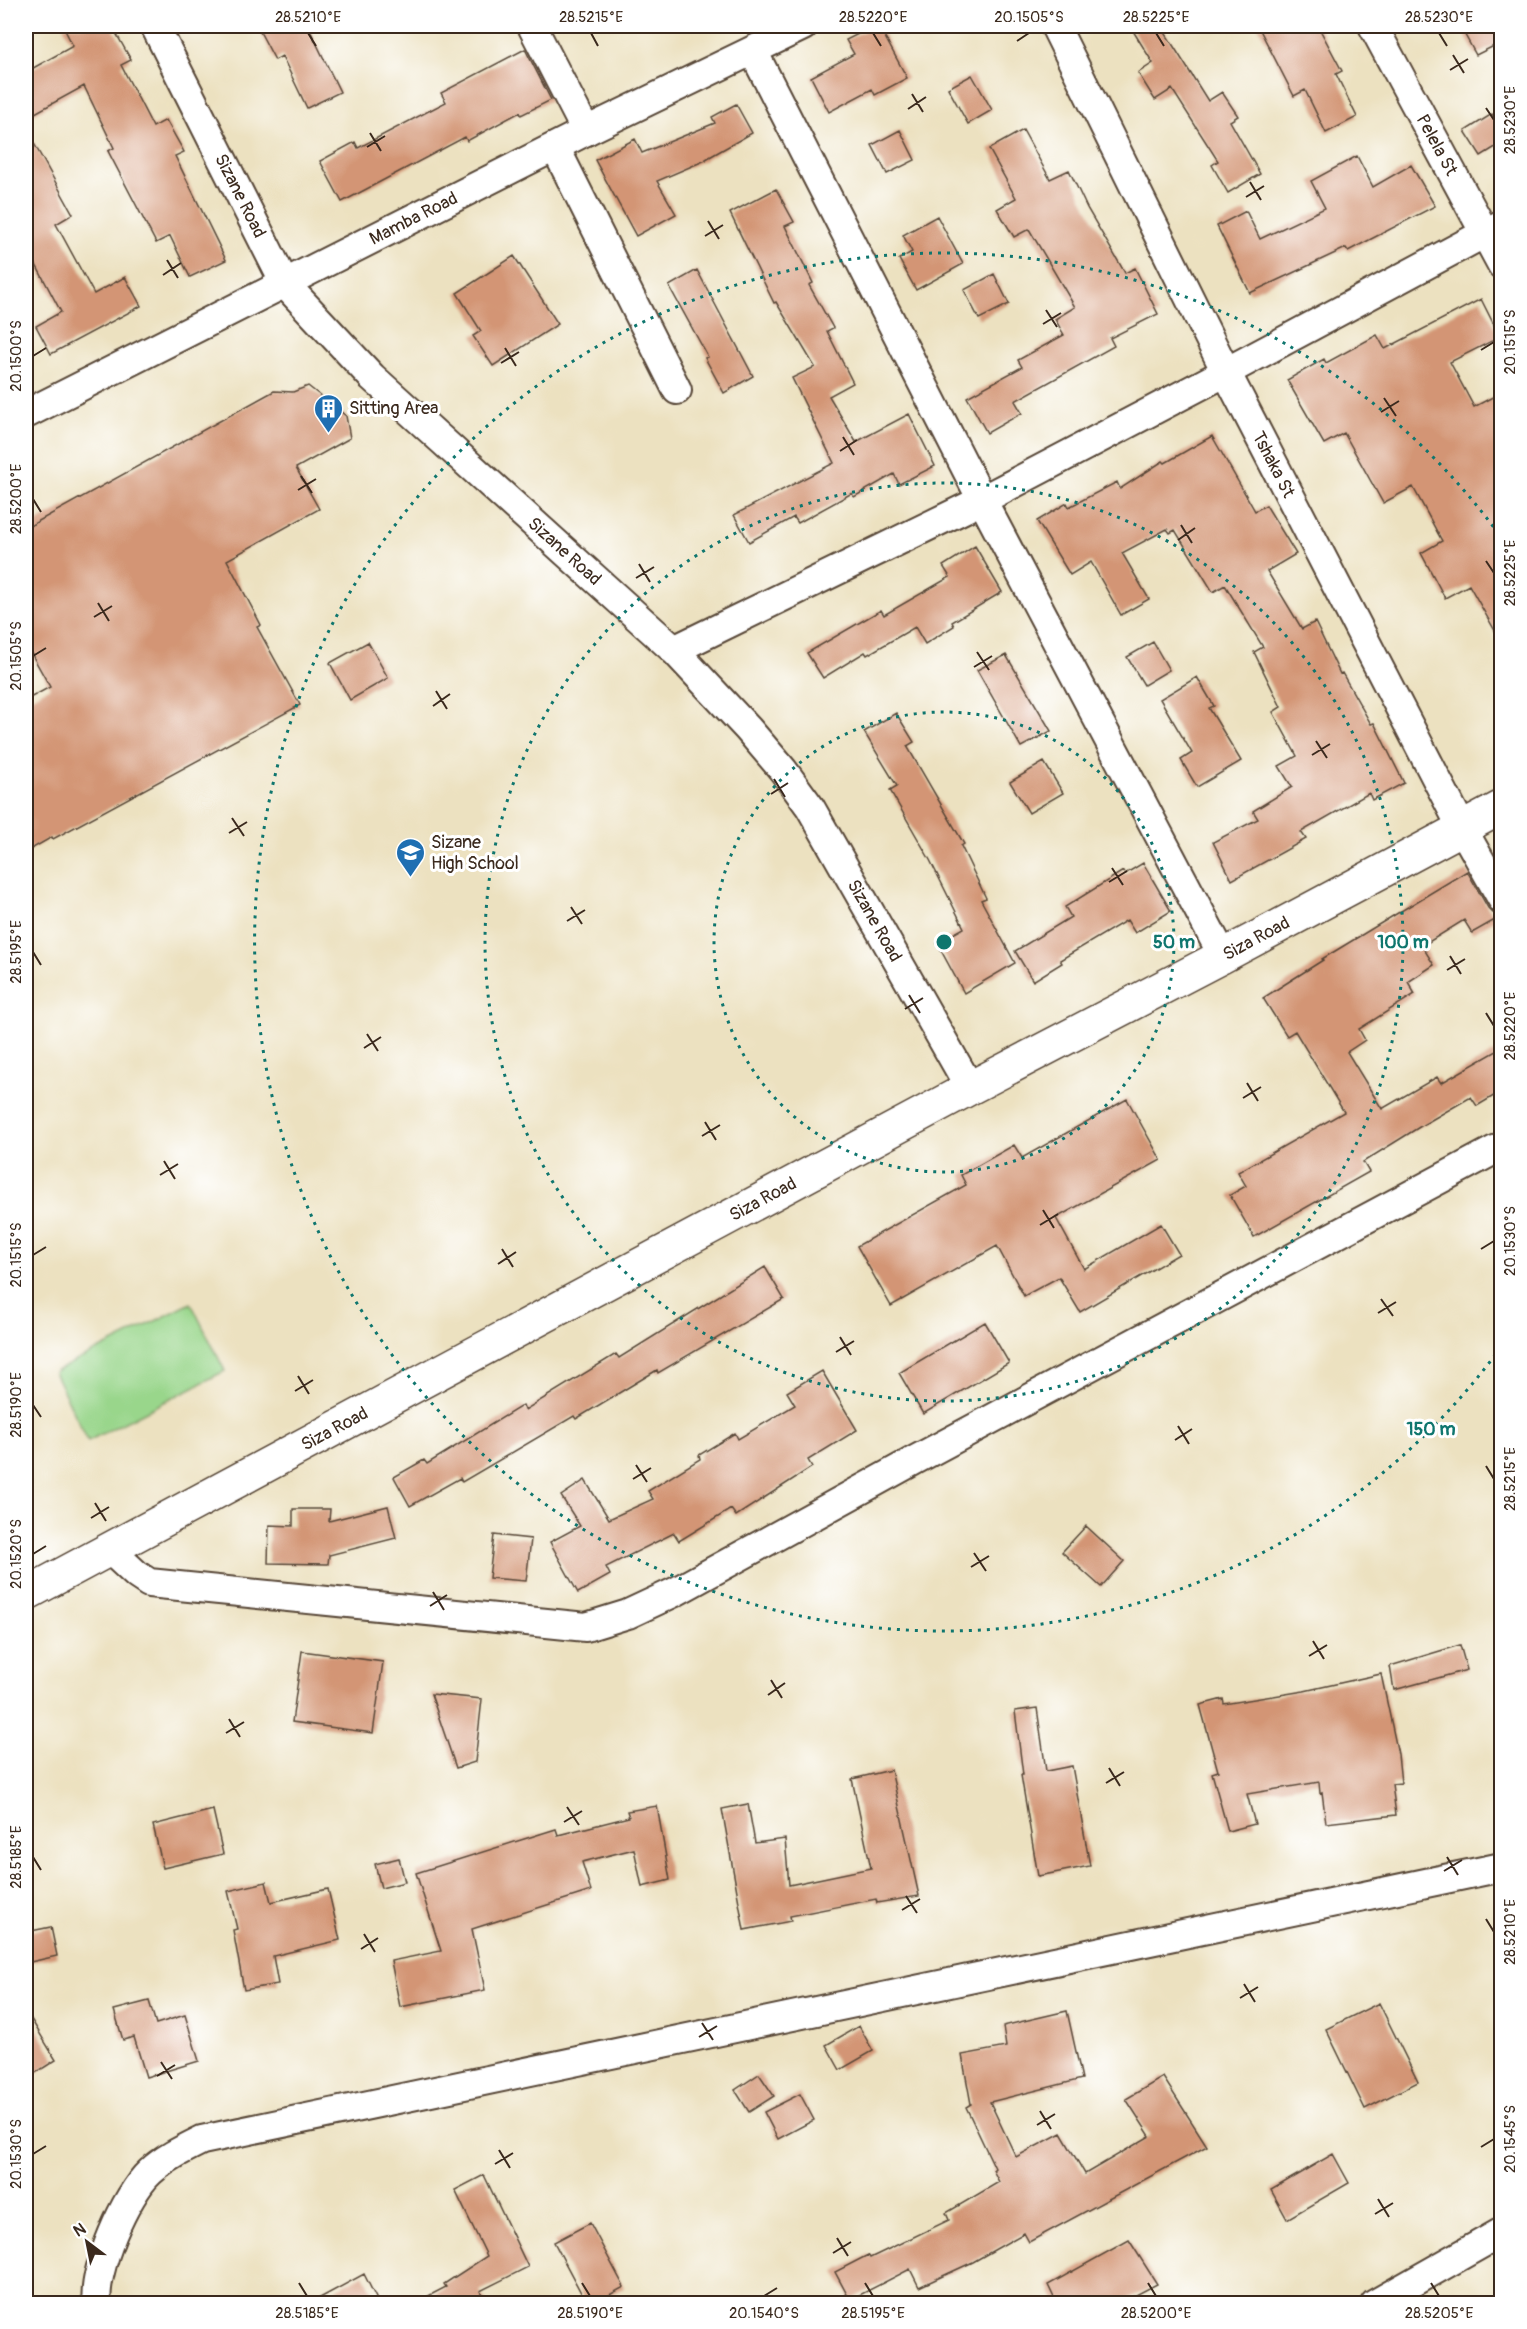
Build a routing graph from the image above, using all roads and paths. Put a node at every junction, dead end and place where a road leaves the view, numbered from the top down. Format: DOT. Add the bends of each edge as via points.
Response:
graph roads {
  1 [pos="155,26"];
  2 [pos="532,26"];
  3 [pos="803,26"];
  4 [pos="1055,26"];
  5 [pos="1373,26"];
  6 [pos="753,51"];
  7 [pos="586,131"];
  8 [pos="555,147"];
  9 [pos="1493,228"];
  10 [pos="1502,265"];
  11 [pos="285,284"];
  12 [pos="1226,372"];
  13 [pos="677,390"];
  14 [pos="27,410"];
  15 [pos="982,500"];
  16 [pos="674,650"];
  17 [pos="1502,807"];
  18 [pos="1462,828"];
  19 [pos="1502,899"];
  20 [pos="1223,956"];
  21 [pos="970,1088"];
  22 [pos="1502,1146"];
  23 [pos="109,1549"];
  24 [pos="26,1594"];
  25 [pos="1502,1868"];
  26 [pos="1502,2232"];
  27 [pos="97,2304"];
  28 [pos="1375,2304"];
  1 -- 11 [label="street, Sizane Road"];
  2 -- 7 [label="street"];
  3 -- 6 [label="street, Mamba Road"];
  4 -- 12 [label="street, Tshaka St"];
  5 -- 9 [label="street, Pelela St"];
  6 -- 7 [label="street, Mamba Road"];
  6 -- 15 [label="street"];
  7 -- 8 [label="street, Mamba Road"];
  8 -- 11 [label="street, Mamba Road"];
  8 -- 13 [label="street"];
  9 -- 10 [label="street, Pelela St"];
  9 -- 12 [label="street"];
  11 -- 14 [label="street, Mamba Road"];
  11 -- 16 [label="street, Sizane Road" via="372,377"];
  12 -- 15 [label="street"];
  12 -- 18 [label="street, Tshaka St"];
  15 -- 16 [label="street"];
  15 -- 20 [label="street"];
  16 -- 21 [label="street, Sizane Road" via="748,729 810,807"];
  17 -- 18 [label="street, Siza Road"];
  18 -- 19 [label="street, Tshaka St"];
  18 -- 20 [label="street, Siza Road"];
  20 -- 21 [label="street, Siza Road"];
  21 -- 23 [label="street, Siza Road"];
  22 -- 23 [label="street" via="675,1592 628,1614 586,1627 149,1583"];
  23 -- 24 [label="street, Siza Road"];
  25 -- 27 [label="street" via="202,2140 174,2153 149,2172 132,2195 102,2265"];
  26 -- 28 [label="street"];
}
